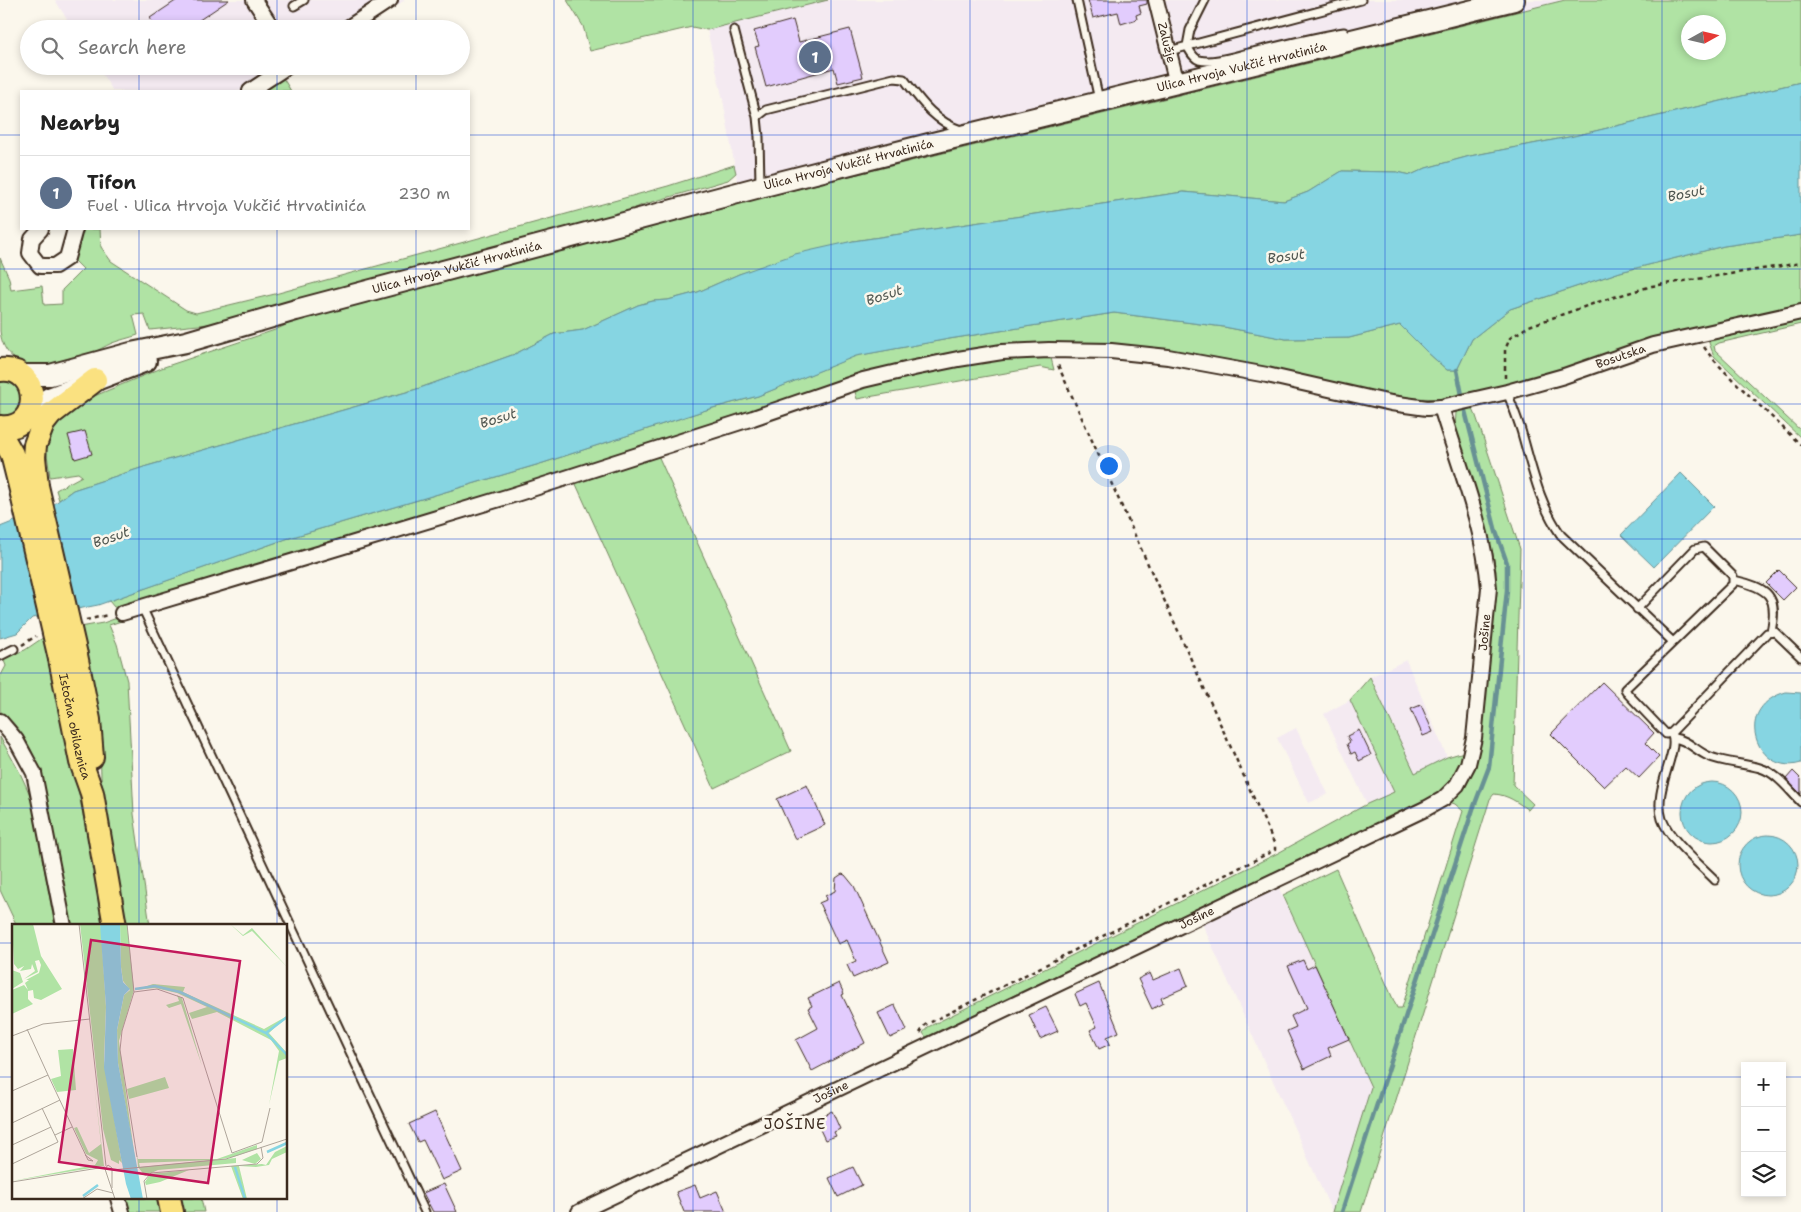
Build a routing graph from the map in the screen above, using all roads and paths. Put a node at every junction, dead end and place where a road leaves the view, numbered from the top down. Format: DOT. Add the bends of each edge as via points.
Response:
graph roads {
  1 [pos="254,0"];
  2 [pos="304,0"];
  3 [pos="390,0"];
  4 [pos="1077,0"];
  5 [pos="1156,0"];
  6 [pos="1205,0"];
  7 [pos="1361,0"];
  8 [pos="1514,0"];
  9 [pos="294,6"];
  10 [pos="267,20"];
  11 [pos="360,20"];
  12 [pos="734,30"];
  13 [pos="1366,37"];
  14 [pos="1187,46"];
  15 [pos="1169,50"];
  16 [pos="274,75"];
  17 [pos="1177,84"];
  18 [pos="252,90"];
  19 [pos="1100,102"];
  20 [pos="757,117"];
  21 [pos="970,134"];
  22 [pos="760,187"];
  23 [pos="41,230"];
  24 [pos="75,230"];
  25 [pos="1801,263"];
  26 [pos="1801,312"];
  27 [pos="1698,334"];
  28 [pos="186,342"];
  29 [pos="1053,350"];
  30 [pos="8,367"];
  31 [pos="95,380"];
  32 [pos="1508,392"];
  33 [pos="1441,407"];
  34 [pos="28,414"];
  35 [pos="0,428"];
  36 [pos="0,433"];
  37 [pos="1801,445"];
  38 [pos="29,488"];
  39 [pos="1734,580"];
  40 [pos="142,607"];
  41 [pos="1637,608"];
  42 [pos="122,614"];
  43 [pos="1770,632"];
  44 [pos="1673,642"];
  45 [pos="14,649"];
  46 [pos="0,656"];
  47 [pos="1801,656"];
  48 [pos="0,722"];
  49 [pos="1673,736"];
  50 [pos="1801,802"];
  51 [pos="1715,880"];
  52 [pos="64,924"];
  53 [pos="115,924"];
  54 [pos="923,1048"];
  55 [pos="425,1212"];
  56 [pos="579,1212"];
  1 -- 10 [label="street"];
  2 -- 9 [label="lane"];
  3 -- 11 [label="street"];
  4 -- 19 [label="lane"];
  5 -- 15 [label="street, Zalužje"];
  6 -- 14 [label="lane" via="1190,30"];
  7 -- 14 [label="lane"];
  8 -- 13 [label="main road, Ulica Hrvoja Vukčić Hrvatinića"];
  12 -- 20 [label="lane"];
  13 -- 14 [label="lane" via="1352,31 1330,34 1207,60 1198,60"];
  13 -- 17 [label="main road, Ulica Hrvoja Vukčić Hrvatinića"];
  14 -- 15 [label="lane"];
  15 -- 17 [label="street, Zalužje"];
  16 -- 18 [label="street"];
  17 -- 19 [label="main road, Ulica Hrvoja Vukčić Hrvatinića"];
  19 -- 21 [label="main road, Ulica Hrvoja Vukčić Hrvatinića"];
  20 -- 21 [label="lane" via="766,110 894,78 904,79 919,100 948,126"];
  20 -- 22 [label="lane"];
  21 -- 22 [label="main road, Ulica Hrvoja Vukčić Hrvatinića"];
  22 -- 28 [label="main road, Ulica Hrvoja Vukčić Hrvatinića"];
  23 -- 24 [label="street" via="32,239 30,253 40,266 55,266 67,258"];
  25 -- 32 [label="path" via="1652,286 1529,326 1510,338 1505,350 1504,372"];
  26 -- 27 [label="street, Bosutska"];
  27 -- 32 [label="street, Bosutska" via="1617,356"];
  27 -- 37 [label="path" via="1712,358"];
  28 -- 30 [label="main road, Ulica Hrvoja Vukčić Hrvatinića" via="63,372 33,376"];
  28 -- 31 [label="main road, Ulica Hrvoja Vukčić Hrvatinića" via="150,360"];
  29 -- 33 [label="street, Bosutska" via="1111,351 1168,357 1391,403"];
  29 -- 40 [label="street, Bosutska" via="967,357 863,380 512,495"];
  29 -- 54 [label="path" via="1275,850 925,1025 918,1037"];
  30 -- 34 [label="main road" via="28,382 32,391 33,401"];
  31 -- 34 [label="main road, Ulica Hrvoja Vukčić Hrvatinića" via="48,398"];
  31 -- 38 [label="main road" via="43,424 35,445"];
  32 -- 33 [label="street, Bosutska"];
  32 -- 41 [label="lane" via="1536,487 1553,525"];
  33 -- 54 [label="street, Jošine" via="1482,538 1489,588 1474,738 1468,764 1457,785 1443,799 1427,808"];
  34 -- 35 [label="main road" via="12,427"];
  34 -- 38 [label="main road" via="24,440"];
  36 -- 38 [label="main road"];
  38 -- 53 [label="main road, Istočna obilaznica, bridge" via="68,657 81,762 92,793"];
  39 -- 41 [label="lane" via="1700,546"];
  39 -- 43 [label="lane" via="1754,585 1769,596 1774,604"];
  39 -- 44 [label="lane"];
  40 -- 42 [label="street, Bosutska"];
  40 -- 55 [label="lane"];
  41 -- 44 [label="lane"];
  43 -- 47 [label="lane" via="1775,632"];
  43 -- 49 [label="lane"];
  44 -- 49 [label="lane" via="1625,688 1666,734"];
  45 -- 46 [label="lane"];
  48 -- 52 [label="street" via="16,740 34,773"];
  49 -- 50 [label="lane" via="1716,759 1768,771"];
  49 -- 51 [label="lane" via="1674,747 1660,791 1661,817 1670,833"];
  54 -- 56 [label="street, Jošine"];
}
